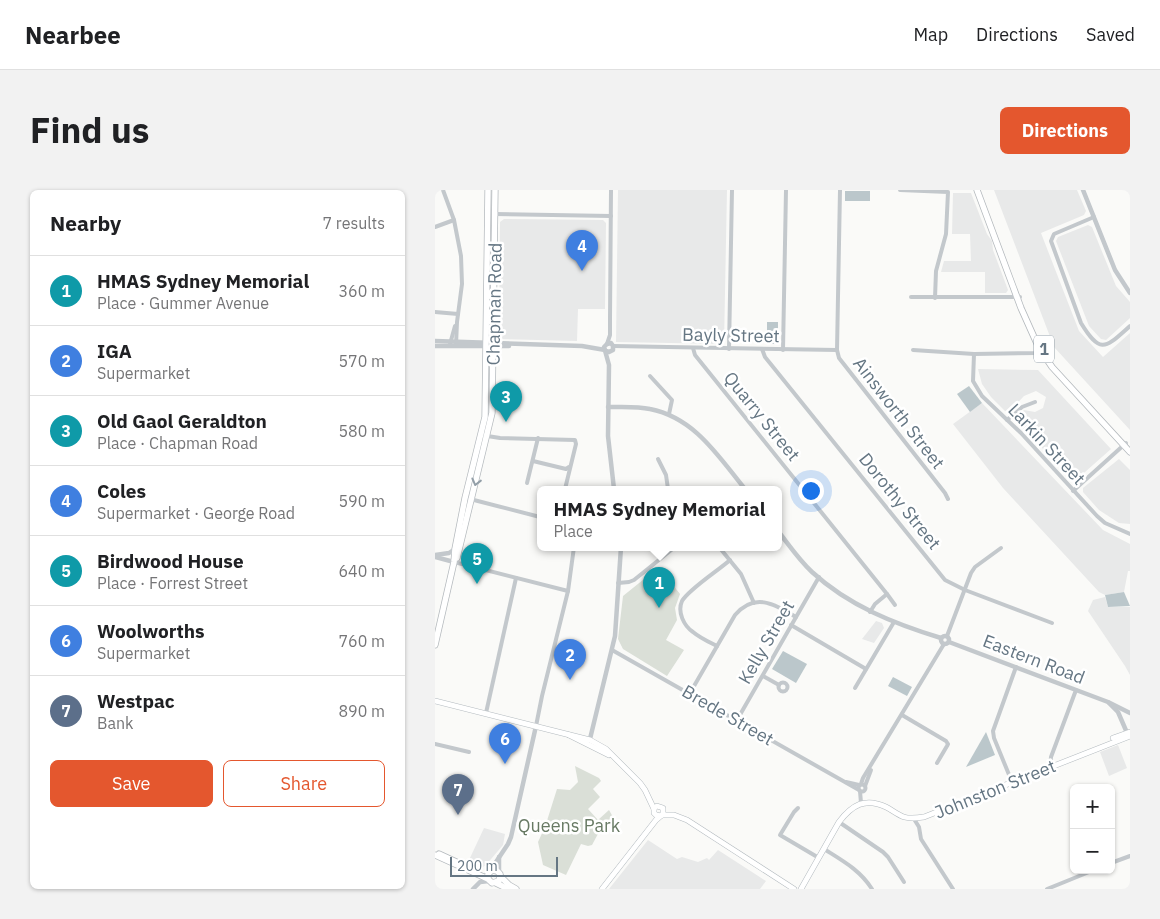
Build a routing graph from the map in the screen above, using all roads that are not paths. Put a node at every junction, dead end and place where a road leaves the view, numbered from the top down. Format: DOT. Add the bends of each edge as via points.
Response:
graph roads {
  1 [pos="443,190"];
  2 [pos="488,190"];
  3 [pos="495,190"];
  4 [pos="611,190"];
  5 [pos="732,190"];
  6 [pos="786,190"];
  7 [pos="840,190"];
  8 [pos="899,190"];
  9 [pos="977,190"];
  10 [pos="1083,190"];
  11 [pos="495,214"];
  12 [pos="611,216"];
  13 [pos="1094,217"];
  14 [pos="454,220"];
  15 [pos="435,227"];
  16 [pos="1130,293"];
  17 [pos="911,297"];
  18 [pos="935,298"];
  19 [pos="1019,298"];
  20 [pos="435,312"];
  21 [pos="459,314"];
  22 [pos="457,322"];
  23 [pos="1130,326"];
  24 [pos="435,341"];
  25 [pos="450,344"];
  26 [pos="456,344"];
  27 [pos="491,344"];
  28 [pos="435,346"];
  29 [pos="609,348"];
  30 [pos="693,348"];
  31 [pos="729,349"];
  32 [pos="762,349"];
  33 [pos="783,350"];
  34 [pos="837,350"];
  35 [pos="913,350"];
  36 [pos="1043,351"];
  37 [pos="974,354"];
  38 [pos="650,376"];
  39 [pos="1035,402"];
  40 [pos="608,407"];
  41 [pos="669,414"];
  42 [pos="1007,420"];
  43 [pos="484,436"];
  44 [pos="538,438"];
  45 [pos="1127,445"];
  46 [pos="1130,452"];
  47 [pos="658,459"];
  48 [pos="533,461"];
  49 [pos="570,467"];
  50 [pos="527,483"];
  51 [pos="566,486"];
  52 [pos="614,486"];
  53 [pos="668,486"];
  54 [pos="743,486"];
  55 [pos="1073,491"];
  56 [pos="468,499"];
  57 [pos="948,500"];
  58 [pos="537,516"];
  59 [pos="1130,534"];
  60 [pos="782,536"];
  61 [pos="1001,548"];
  62 [pos="455,549"];
  63 [pos="573,551"];
  64 [pos="621,551"];
  65 [pos="670,551"];
  66 [pos="722,551"];
  67 [pos="435,556"];
  68 [pos="730,560"];
  69 [pos="455,562"];
  70 [pos="819,577"];
  71 [pos="516,578"];
  72 [pos="618,583"];
  73 [pos="965,590"];
  74 [pos="567,591"];
  75 [pos="887,594"];
  76 [pos="754,603"];
  77 [pos="895,604"];
  78 [pos="870,612"];
  79 [pos="796,617"];
  80 [pos="894,622"];
  81 [pos="1052,622"];
  82 [pos="791,626"];
  83 [pos="947,636"];
  84 [pos="941,638"];
  85 [pos="946,643"];
  86 [pos="435,645"];
  87 [pos="717,646"];
  88 [pos="612,650"];
  89 [pos="1016,667"];
  90 [pos="866,669"];
  91 [pos="763,676"];
  92 [pos="779,685"];
  93 [pos="855,688"];
  94 [pos="1076,690"];
  95 [pos="690,693"];
  96 [pos="435,701"];
  97 [pos="1108,702"];
  98 [pos="486,713"];
  99 [pos="1130,713"];
  100 [pos="902,715"];
  101 [pos="737,720"];
  102 [pos="536,726"];
  103 [pos="1129,734"];
  104 [pos="589,742"];
  105 [pos="435,744"];
  106 [pos="469,752"];
  107 [pos="937,764"];
  108 [pos="1050,768"];
  109 [pos="1012,782"];
  110 [pos="861,788"];
  111 [pos="649,797"];
  112 [pos="863,803"];
  113 [pos="662,807"];
  114 [pos="798,808"];
  115 [pos="653,810"];
  116 [pos="661,816"];
  117 [pos="675,816"];
  118 [pos="914,819"];
  119 [pos="839,822"];
  120 [pos="649,829"];
  121 [pos="775,832"];
  122 [pos="780,835"];
  123 [pos="824,849"];
  124 [pos="435,854"];
  125 [pos="1130,856"];
  126 [pos="499,857"];
  127 [pos="819,858"];
  128 [pos="1115,862"];
  129 [pos="489,872"];
  130 [pos="475,874"];
  131 [pos="500,874"];
  132 [pos="1084,874"];
  133 [pos="488,880"];
  134 [pos="904,882"];
  135 [pos="496,883"];
  136 [pos="474,888"];
  137 [pos="508,889"];
  138 [pos="516,889"];
  139 [pos="602,889"];
  140 [pos="794,889"];
  141 [pos="801,889"];
  142 [pos="872,889"];
  143 [pos="953,889"];
  144 [pos="1047,889"];
  1 -- 14 [label="street"];
  2 -- 27 [label="main road, Chapman Road"];
  3 -- 11 [label="main road, Chapman Road"];
  4 -- 12 [label="street"];
  5 -- 31 [label="street"];
  6 -- 33 [label="street"];
  7 -- 34 [label="street, Ainsworth Street"];
  8 -- 18 [label="street" via="948,192 946,234 936,271"];
  9 -- 19 [label="main road, 1"];
  10 -- 13 [label="street"];
  11 -- 12 [label="street"];
  11 -- 27 [label="main road, Chapman Road"];
  12 -- 29 [label="street"];
  13 -- 16 [label="street" via="1115,270"];
  13 -- 23 [label="street" via="1054,234 1051,241 1081,323 1092,337 1106,346"];
  14 -- 15 [label="street"];
  14 -- 21 [label="street" via="462,269"];
  17 -- 18 [label="street"];
  18 -- 19 [label="street"];
  19 -- 36 [label="main road, 1"];
  20 -- 21 [label="street"];
  21 -- 22 [label="street"];
  22 -- 25 [label="street"];
  22 -- 26 [label="street"];
  24 -- 25 [label="street, Bayly Street"];
  25 -- 26 [label="street, Bayly Street"];
  25 -- 28 [label="street, Bayly Street"];
  26 -- 27 [label="street, Bayly Street"];
  27 -- 29 [label="street, Bayly Street"];
  27 -- 43 [label="main road, Chapman Road"];
  29 -- 30 [label="street, Bayly Street"];
  29 -- 40 [label="street"];
  30 -- 31 [label="street, Bayly Street"];
  30 -- 75 [label="street, Quarry Street" via="695,355"];
  31 -- 32 [label="street, Bayly Street"];
  32 -- 33 [label="street, Bayly Street"];
  32 -- 73 [label="street, Dorothy Street" via="765,357 945,580"];
  33 -- 34 [label="street, Bayly Street"];
  34 -- 57 [label="street, Ainsworth Street" via="843,364"];
  35 -- 37 [label="street"];
  36 -- 37 [label="street"];
  36 -- 45 [label="main road, 1" via="1052,367"];
  37 -- 42 [label="street, Larkin Street" via="973,381 982,396"];
  38 -- 41 [label="street" via="672,400"];
  39 -- 42 [label="street" via="1022,406"];
  40 -- 41 [label="street" via="644,408"];
  40 -- 52 [label="street"];
  41 -- 54 [label="street" via="701,435"];
  42 -- 55 [label="street, Larkin Street"];
  43 -- 44 [label="street"];
  43 -- 56 [label="main road, Chapman Road"];
  44 -- 48 [label="street"];
  44 -- 49 [label="street" via="575,440"];
  45 -- 46 [label="main road, 1"];
  45 -- 55 [label="street"];
  47 -- 53 [label="street"];
  48 -- 49 [label="street" via="566,469"];
  48 -- 50 [label="street"];
  49 -- 51 [label="street"];
  55 -- 59 [label="street, Larkin Street" via="1105,523"];
  56 -- 58 [label="street"];
  56 -- 62 [label="main road, Chapman Road"];
  56 -- 69 [label="main road, Chapman Road"];
  60 -- 70 [label="street"];
  61 -- 73 [label="street" via="975,566"];
  62 -- 67 [label="street"];
  62 -- 69 [label="main road, Chapman Road"];
  63 -- 74 [label="street"];
  64 -- 72 [label="street"];
  65 -- 72 [label="street" via="634,580"];
  66 -- 68 [label="street"];
  67 -- 69 [label="street"];
  68 -- 76 [label="street"];
  68 -- 87 [label="street" via="687,595 681,606 688,628"];
  69 -- 71 [label="street"];
  69 -- 86 [label="main road, Chapman Road"];
  70 -- 78 [label="street"];
  70 -- 79 [label="street, Kelly Street"];
  71 -- 74 [label="street"];
  71 -- 98 [label="street"];
  72 -- 88 [label="street"];
  73 -- 81 [label="street, Dorothy Street"];
  73 -- 83 [label="street"];
  74 -- 102 [label="street"];
  75 -- 77 [label="street, Quarry Street"];
  75 -- 78 [label="street"];
  76 -- 79 [label="street" via="770,603"];
  76 -- 87 [label="street" via="735,615"];
  78 -- 80 [label="street"];
  79 -- 82 [label="street, Kelly Street"];
  80 -- 84 [label="street"];
  80 -- 90 [label="street"];
  82 -- 90 [label="street"];
  82 -- 91 [label="street, Kelly Street"];
  83 -- 84 [label="street"];
  83 -- 85 [label="street"];
  84 -- 85 [label="street"];
  85 -- 89 [label="street, Eastern Road"];
  85 -- 100 [label="street"];
  87 -- 95 [label="street"];
  88 -- 95 [label="street, Brede Street"];
  88 -- 104 [label="street"];
  89 -- 94 [label="street, Eastern Road"];
  89 -- 109 [label="street" via="993,731"];
  90 -- 93 [label="street"];
  91 -- 92 [label="street"];
  91 -- 101 [label="street, Kelly Street"];
  94 -- 97 [label="street, Eastern Road"];
  94 -- 108 [label="street" via="1051,757"];
  95 -- 101 [label="street, Brede Street"];
  96 -- 98 [label="main road"];
  97 -- 99 [label="street, Eastern Road"];
  97 -- 103 [label="street" via="1118,712"];
  98 -- 102 [label="main road"];
  100 -- 107 [label="street" via="946,741 948,744"];
  100 -- 110 [label="street"];
  101 -- 110 [label="street, Brede Street"];
  102 -- 104 [label="main road"];
  102 -- 126 [label="street" via="511,837"];
  103 -- 108 [label="main road, Johnston Street"];
  104 -- 111 [label="main road" via="613,757 643,786"];
  105 -- 106 [label="street"];
  108 -- 109 [label="main road, Johnston Street"];
  109 -- 118 [label="main road, Johnston Street" via="924,818"];
  110 -- 112 [label="street"];
  111 -- 113 [label="main road"];
  111 -- 115 [label="main road"];
  112 -- 118 [label="main road, Johnston Street" via="875,802"];
  112 -- 119 [label="main road" via="846,812"];
  113 -- 115 [label="main road" via="657,806"];
  113 -- 116 [label="main road"];
  113 -- 117 [label="main road"];
  114 -- 122 [label="street"];
  115 -- 116 [label="main road"];
  115 -- 120 [label="main road"];
  116 -- 117 [label="main road"];
  116 -- 120 [label="main road"];
  117 -- 140 [label="main road" via="687,820"];
  118 -- 143 [label="street" via="919,834"];
  119 -- 123 [label="main road"];
  119 -- 134 [label="street" via="883,852"];
  120 -- 139 [label="main road"];
  121 -- 122 [label="street"];
  122 -- 127 [label="street"];
  123 -- 127 [label="main road"];
  123 -- 142 [label="street" via="854,868"];
  124 -- 129 [label="main road" via="479,872"];
  124 -- 130 [label="main road"];
  125 -- 128 [label="street"];
  126 -- 129 [label="street"];
  126 -- 131 [label="street"];
  127 -- 141 [label="main road"];
  129 -- 131 [label="main road" via="496,870"];
  129 -- 133 [label="main road"];
  130 -- 133 [label="main road"];
  130 -- 136 [label="street"];
  131 -- 135 [label="main road"];
  131 -- 138 [label="main road"];
  132 -- 144 [label="street"];
  133 -- 135 [label="main road"];
  133 -- 136 [label="street"];
  135 -- 137 [label="main road"];
}
